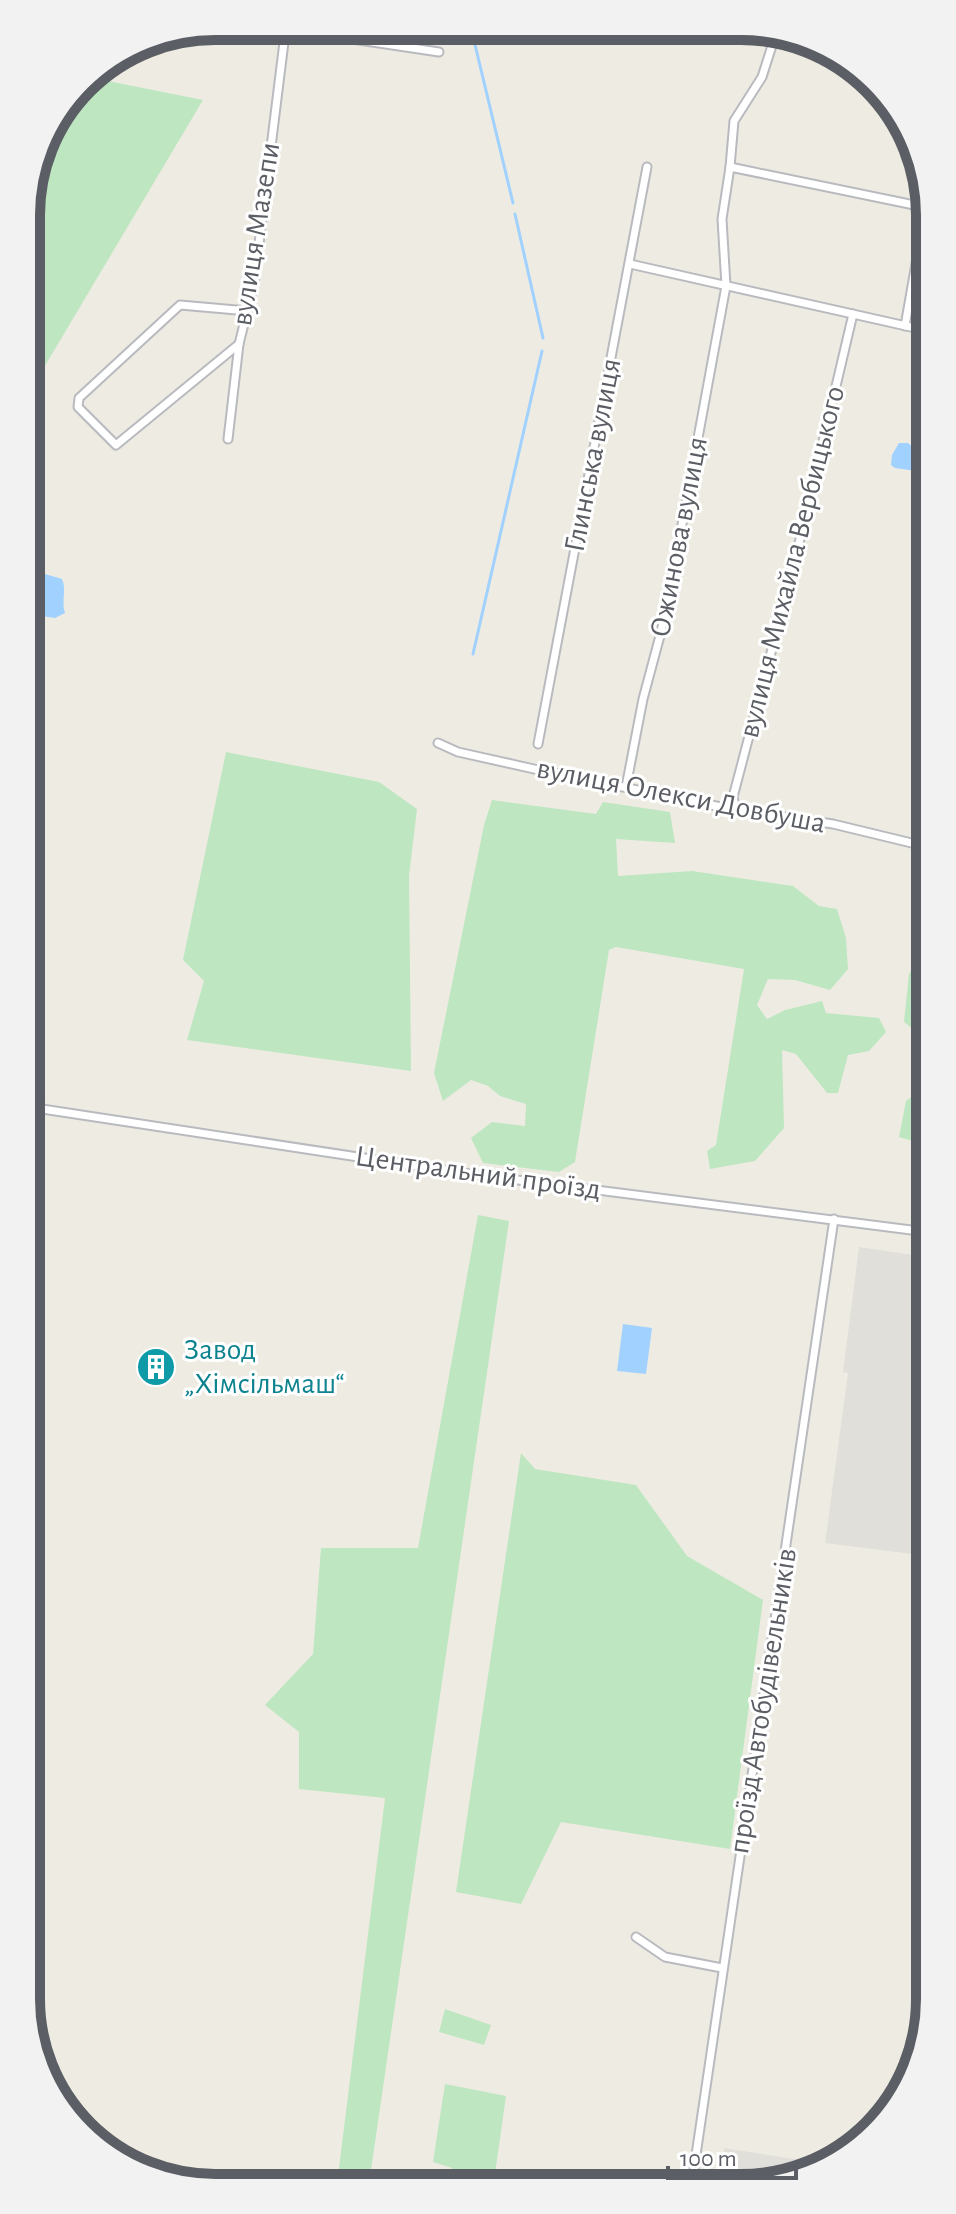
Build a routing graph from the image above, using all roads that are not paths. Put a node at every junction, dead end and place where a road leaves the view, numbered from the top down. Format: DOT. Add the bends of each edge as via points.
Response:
graph roads {
  1 [pos="284,40"];
  2 [pos="363,40"];
  3 [pos="402,40"];
  4 [pos="773,43"];
  5 [pos="401,46"];
  6 [pos="439,52"];
  7 [pos="647,167"];
  8 [pos="730,167"];
  9 [pos="916,205"];
  10 [pos="916,263"];
  11 [pos="630,264"];
  12 [pos="726,286"];
  13 [pos="248,311"];
  14 [pos="853,314"];
  15 [pos="905,326"];
  16 [pos="916,328"];
  17 [pos="239,344"];
  18 [pos="228,439"];
  19 [pos="438,743"];
  20 [pos="538,744"];
  21 [pos="626,787"];
  22 [pos="736,810"];
  23 [pos="916,842"];
  24 [pos="40,1109"];
  25 [pos="834,1219"];
  26 [pos="916,1230"];
  27 [pos="636,1937"];
  28 [pos="722,1968"];
  29 [pos="693,2174"];
  1 -- 13 [label="street, вулиця Мазепи"];
  2 -- 5 [label="street"];
  3 -- 5 [label="street"];
  4 -- 8 [label="street, Ожинова вулиця" via="762,77 734,121"];
  5 -- 6 [label="street"];
  7 -- 11 [label="street, Глинська вулиця"];
  8 -- 9 [label="street"];
  8 -- 12 [label="street, Ожинова вулиця" via="722,219"];
  10 -- 15 [label="street"];
  11 -- 12 [label="street"];
  11 -- 20 [label="street, Глинська вулиця"];
  12 -- 14 [label="street"];
  12 -- 21 [label="street, Ожинова вулиця"];
  13 -- 17 [label="street, вулиця Мазепи"];
  13 -- 17 [label="street" via="180,305 79,398 78,407 116,445"];
  14 -- 15 [label="street"];
  14 -- 22 [label="street, вулиця Михайла Вербицького" via="733,797"];
  15 -- 16 [label="street"];
  17 -- 18 [label="street, вулиця Мазепи"];
  19 -- 21 [label="street, вулиця Олекси Довбуша" via="458,752"];
  21 -- 22 [label="street, вулиця Олекси Довбуша"];
  22 -- 23 [label="street, вулиця Олекси Довбуша"];
  24 -- 25 [label="street, Центральний проїзд" via="484,1176"];
  25 -- 26 [label="street, Центральний проїзд"];
  25 -- 28 [label="street, проїзд Автобудівельників"];
  27 -- 28 [label="street" via="665,1957"];
  28 -- 29 [label="street, проїзд Автобудівельників"];
}
